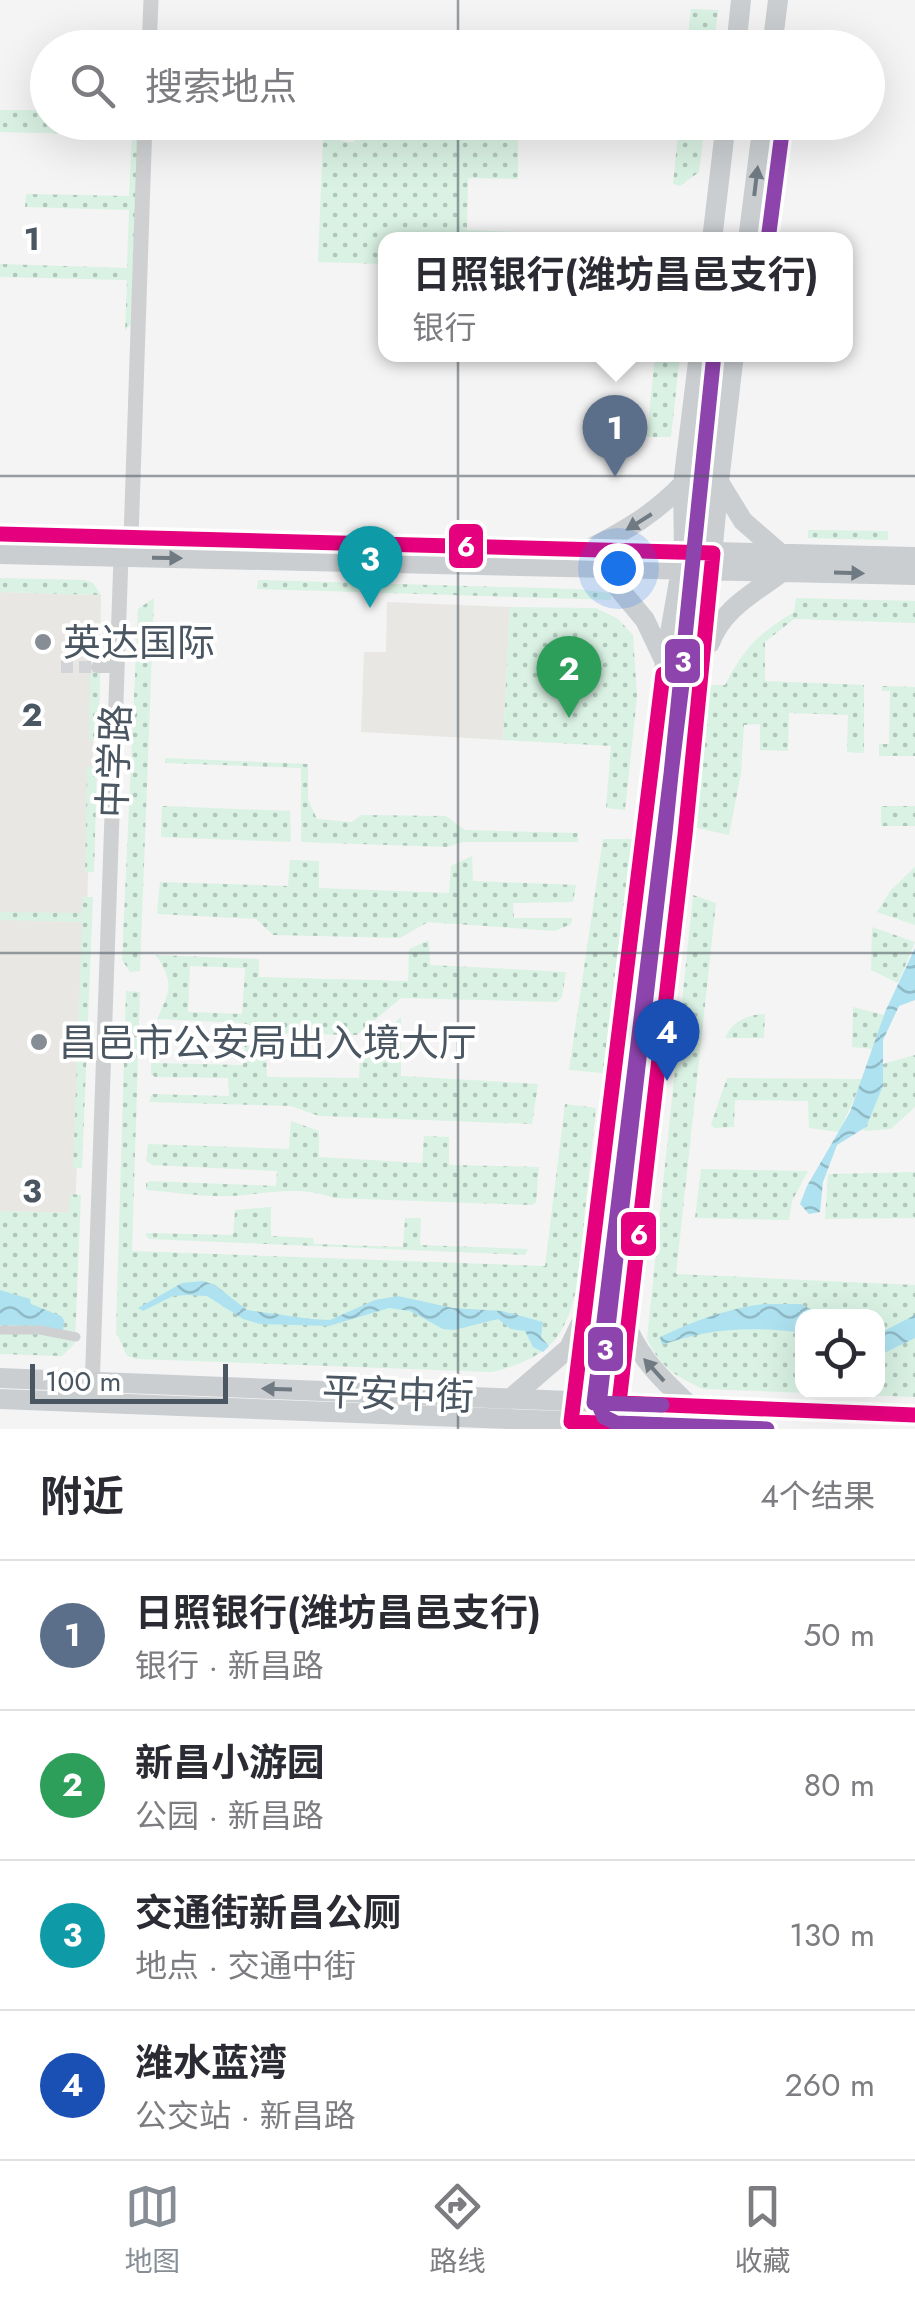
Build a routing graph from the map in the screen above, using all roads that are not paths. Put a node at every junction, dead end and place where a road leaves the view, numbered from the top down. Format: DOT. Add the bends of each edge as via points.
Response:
graph roads {
  1 [pos="150,0"];
  2 [pos="741,0"];
  3 [pos="778,0"];
  4 [pos="149,30"];
  5 [pos="738,30"];
  6 [pos="774,30"];
  7 [pos="144,140"];
  8 [pos="724,140"];
  9 [pos="761,140"];
  10 [pos="713,232"];
  11 [pos="749,232"];
  12 [pos="697,362"];
  13 [pos="733,362"];
  14 [pos="719,482"];
  15 [pos="683,484"];
  16 [pos="0,534"];
  17 [pos="126,547"];
  18 [pos="588,550"];
  19 [pos="0,554"];
  20 [pos="915,557"];
  21 [pos="683,560"];
  22 [pos="712,561"];
  23 [pos="782,563"];
  24 [pos="601,567"];
  25 [pos="915,575"];
  26 [pos="664,662"];
  27 [pos="97,667"];
  28 [pos="117,668"];
  29 [pos="702,669"];
  30 [pos="586,1315"];
  31 [pos="627,1328"];
  32 [pos="0,1330"];
  33 [pos="76,1337"];
  34 [pos="0,1378"];
  35 [pos="92,1392"];
  36 [pos="0,1399"];
  37 [pos="690,1406"];
  38 [pos="511,1415"];
  39 [pos="915,1415"];
  40 [pos="572,1417"];
  41 [pos="615,1418"];
  42 [pos="675,1427"];
  43 [pos="762,1429"];
  1 -- 4 [label="street"];
  2 -- 5 [label="main road"];
  3 -- 6 [label="main road"];
  7 -- 17 [label="street, 中学路"];
  8 -- 10 [label="main road"];
  11 -- 9 [label="main road, one-way"];
  12 -- 15 [label="main road"];
  13 -- 14 [label="main road"];
  14 -- 22 [label="main road"];
  14 -- 23 [label="main road"];
  15 -- 18 [label="main road, one-way" via="636,526"];
  15 -- 21 [label="main road"];
  16 -- 17 [label="main road"];
  17 -- 18 [label="main road"];
  17 -- 19 [label="main road"];
  17 -- 24 [label="main road, one-way"];
  17 -- 28 [label="street, 中学路"];
  18 -- 21 [label="main road"];
  20 -- 23 [label="main road"];
  21 -- 22 [label="main road"];
  21 -- 24 [label="main road"];
  21 -- 26 [label="main road"];
  22 -- 23 [label="main road"];
  22 -- 29 [label="main road"];
  23 -- 25 [label="main road, one-way"];
  23 -- 29 [label="main road" via="716,627"];
  24 -- 26 [label="main road" via="645,620"];
  26 -- 30 [label="main road"];
  27 -- 28 [label="street"];
  28 -- 35 [label="street, 中学路"];
  29 -- 31 [label="main road"];
  30 -- 38 [label="main road" via="569,1348"];
  30 -- 40 [label="main road"];
  37 -- 31 [label="main road, one-way" via="638,1352"];
  31 -- 41 [label="main road"];
  32 -- 33 [label="street"];
  34 -- 35 [label="main road, 平安中街"];
  35 -- 36 [label="main road, 平安中街"];
  35 -- 38 [label="main road, 平安中街"];
  37 -- 39 [label="main road, 平安中街"];
  37 -- 41 [label="main road, 平安中街"];
  38 -- 40 [label="main road, 平安中街"];
  40 -- 41 [label="main road, 平安中街"];
  41 -- 42 [label="main road, 平安中街"];
  42 -- 43 [label="main road, 平安中街"];
}
